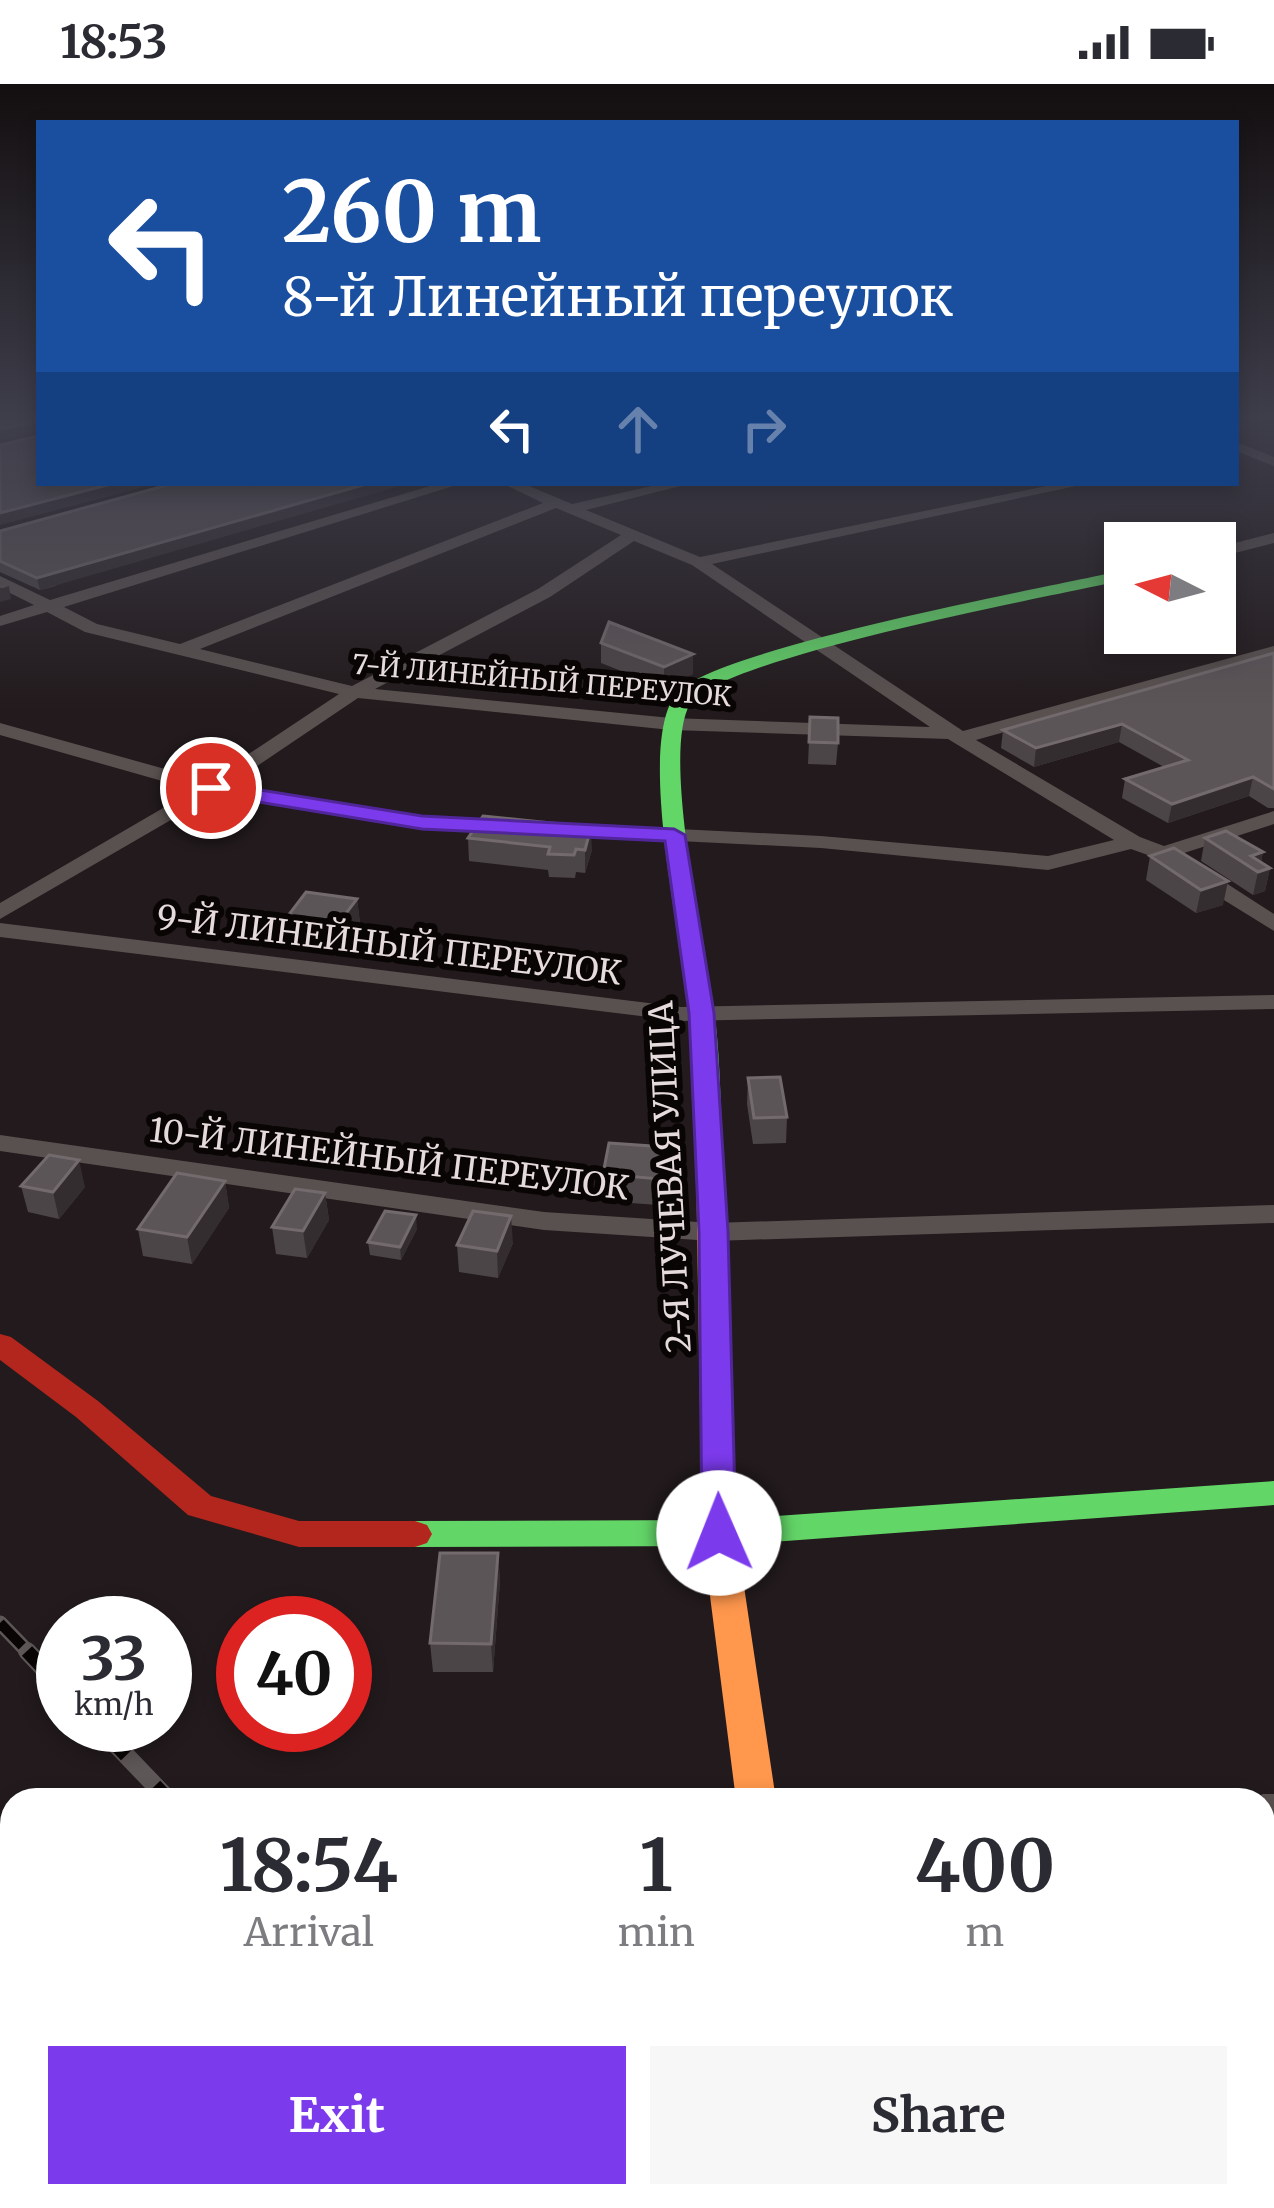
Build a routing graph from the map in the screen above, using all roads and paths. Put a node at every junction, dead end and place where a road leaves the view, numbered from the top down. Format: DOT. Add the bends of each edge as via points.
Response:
graph roads {
  1 [pos="353,514"];
  2 [pos="542,514"];
  3 [pos="587,514"];
  4 [pos="931,514"];
  5 [pos="634,535"];
  6 [pos="1274,538"];
  7 [pos="1236,548"];
  8 [pos="698,562"];
  9 [pos="1104,580"];
  10 [pos="0,581"];
  11 [pos="44,607"];
  12 [pos="0,621"];
  13 [pos="817,644"];
  14 [pos="184,649"];
  15 [pos="1274,650"];
  16 [pos="354,692"];
  17 [pos="671,724"];
  18 [pos="0,728"];
  19 [pos="956,736"];
  20 [pos="211,788"];
  21 [pos="1274,817"];
  22 [pos="674,835"];
  23 [pos="1132,842"];
  24 [pos="1164,853"];
  25 [pos="0,912"];
  26 [pos="1274,924"];
  27 [pos="0,930"];
  28 [pos="1274,1003"];
  29 [pos="702,1013"];
  30 [pos="0,1143"];
  31 [pos="1274,1214"];
  32 [pos="713,1232"];
  33 [pos="0,1344"];
  34 [pos="1274,1493"];
  35 [pos="719,1533"];
  36 [pos="754,1788"];
  1 -- 11 [label="street"];
  2 -- 14 [label="street"];
  3 -- 5 [label="street"];
  4 -- 8 [label="street"];
  5 -- 8 [label="street"];
  5 -- 16 [label="street"];
  6 -- 7 [label="street"];
  8 -- 13 [label="street"];
  9 -- 13 [label="street"];
  10 -- 11 [label="street, 7-Й ЛИНЕЙНЫЙ ПЕРЕУЛОК"];
  11 -- 12 [label="street"];
  11 -- 14 [label="street, 7-Й ЛИНЕЙНЫЙ ПЕРЕУЛОК" via="91,628"];
  13 -- 17 [label="street" via="685,695"];
  13 -- 19 [label="street"];
  14 -- 16 [label="street, 7-Й ЛИНЕЙНЫЙ ПЕРЕУЛОК"];
  15 -- 19 [label="street"];
  16 -- 17 [label="street, 7-Й ЛИНЕЙНЫЙ ПЕРЕУЛОК"];
  16 -- 20 [label="street"];
  17 -- 19 [label="street, 7-Й ЛИНЕЙНЫЙ ПЕРЕУЛОК"];
  17 -- 22 [label="street, 2-Я ЛУЧЕВАЯ УЛИЦА"];
  18 -- 20 [label="street"];
  19 -- 23 [label="street"];
  20 -- 22 [label="street" via="422,823"];
  20 -- 25 [label="street"];
  21 -- 24 [label="street"];
  22 -- 23 [label="street" via="1048,863"];
  22 -- 29 [label="street, 2-Я ЛУЧЕВАЯ УЛИЦА"];
  23 -- 24 [label="street"];
  24 -- 26 [label="street"];
  27 -- 29 [label="street, 9-Й ЛИНЕЙНЫЙ ПЕРЕУЛОК"];
  28 -- 29 [label="street, 9-Й ЛИНЕЙНЫЙ ПЕРЕУЛОК"];
  29 -- 32 [label="street, 2-Я ЛУЧЕВАЯ УЛИЦА"];
  30 -- 32 [label="street, 10-Й ЛИНЕЙНЫЙ ПЕРЕУЛОК" via="544,1221"];
  31 -- 32 [label="street, 10-Й ЛИНЕЙНЫЙ ПЕРЕУЛОК"];
  32 -- 35 [label="street, 2-Я ЛУЧЕВАЯ УЛИЦА"];
  33 -- 35 [label="street" via="200,1506 299,1534"];
  34 -- 35 [label="street"];
  35 -- 36 [label="street, 2-Я ЛУЧЕВАЯ УЛИЦА"];
}
